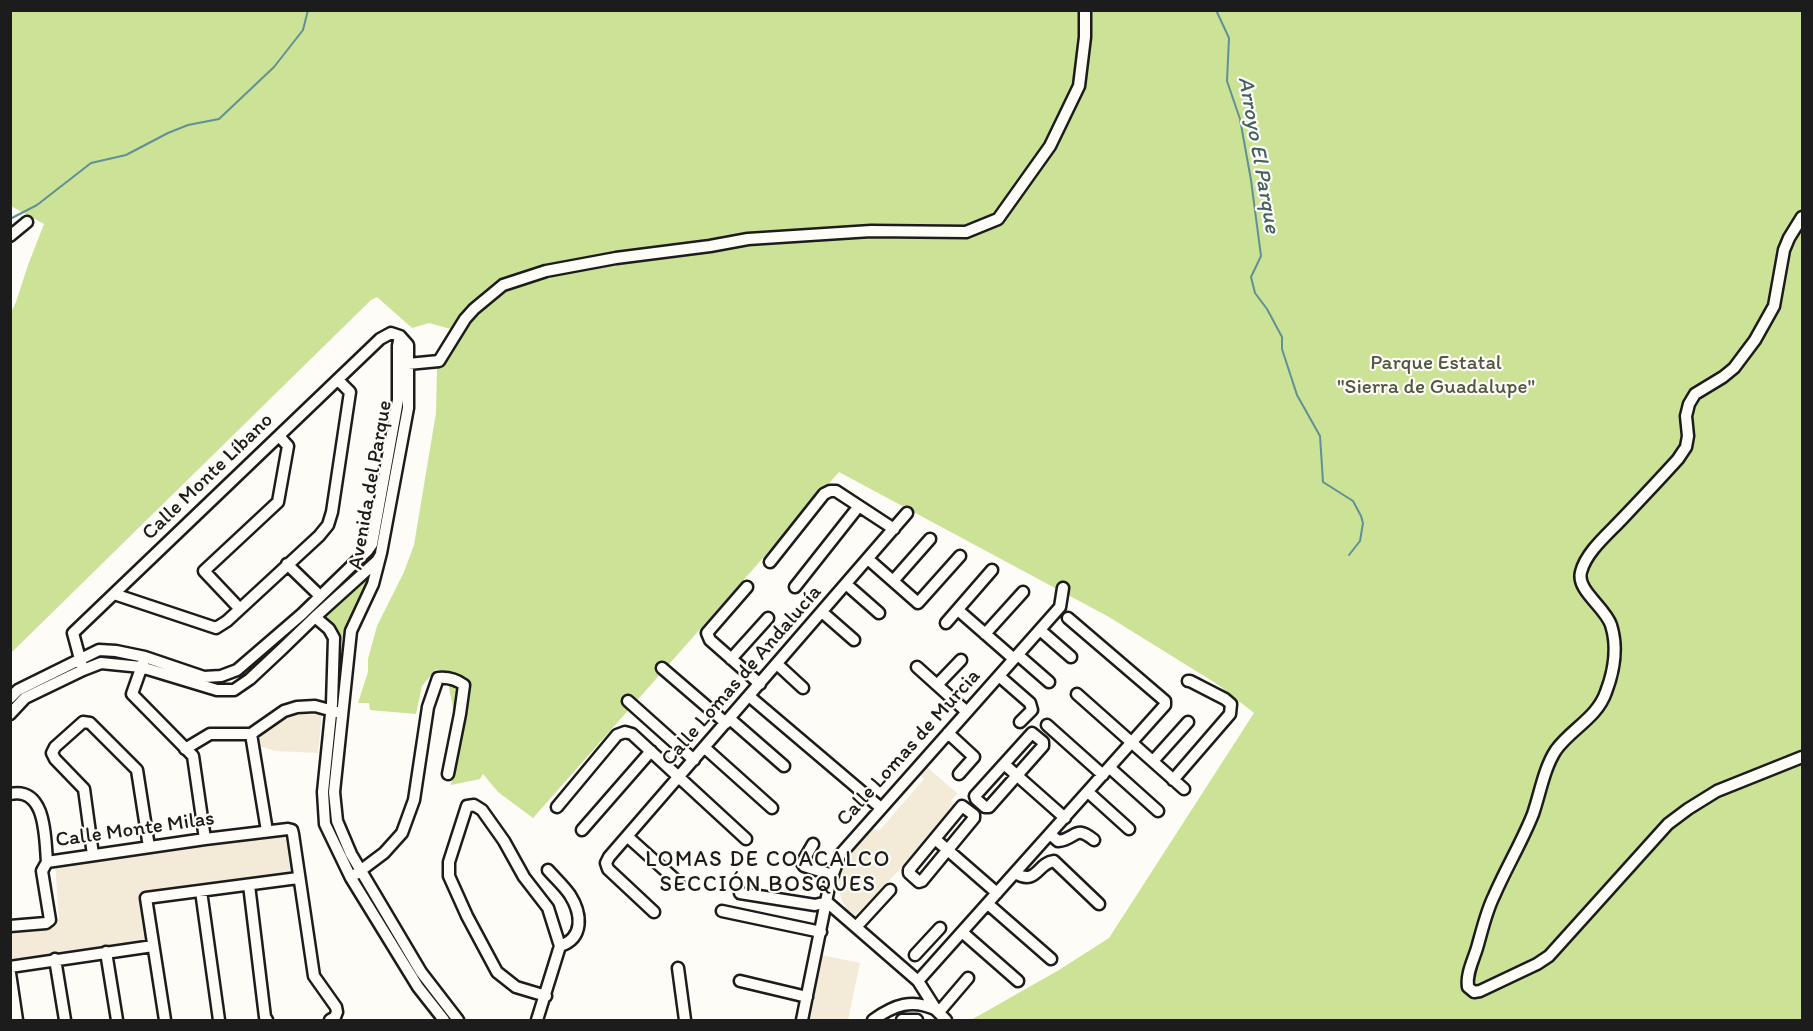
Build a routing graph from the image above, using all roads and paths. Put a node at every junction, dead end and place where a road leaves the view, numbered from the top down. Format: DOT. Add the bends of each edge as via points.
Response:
graph roads {
  1 [pos="1085,10"];
  2 [pos="1803,217"];
  3 [pos="27,222"];
  4 [pos="10,236"];
  5 [pos="400,336"];
  6 [pos="408,364"];
  7 [pos="338,380"];
  8 [pos="279,436"];
  9 [pos="859,506"];
  10 [pos="384,511"];
  11 [pos="907,513"];
  12 [pos="894,529"];
  13 [pos="930,538"];
  14 [pos="381,554"];
  15 [pos="960,556"];
  16 [pos="868,559"];
  17 [pos="770,562"];
  18 [pos="287,564"];
  19 [pos="992,570"];
  20 [pos="893,581"];
  21 [pos="846,584"];
  22 [pos="747,587"];
  23 [pos="795,587"];
  24 [pos="1063,588"];
  25 [pos="1023,592"];
  26 [pos="114,594"];
  27 [pos="320,596"];
  28 [pos="239,608"];
  29 [pos="958,610"];
  30 [pos="822,612"];
  31 [pos="879,613"];
  32 [pos="315,617"];
  33 [pos="768,618"];
  34 [pos="1068,618"];
  35 [pos="946,623"];
  36 [pos="1040,630"];
  37 [pos="985,634"];
  38 [pos="272,639"];
  39 [pos="854,640"];
  40 [pos="282,650"];
  41 [pos="1016,657"];
  42 [pos="1071,657"];
  43 [pos="731,659"];
  44 [pos="961,660"];
  45 [pos="143,662"];
  46 [pos="82,664"];
  47 [pos="777,664"];
  48 [pos="917,667"];
  49 [pos="662,668"];
  50 [pos="999,676"];
  51 [pos="1188,681"];
  52 [pos="1049,682"];
  53 [pos="760,684"];
  54 [pos="937,685"];
  55 [pos="803,688"];
  56 [pos="1077,694"];
  57 [pos="18,695"];
  58 [pos="749,696"];
  59 [pos="628,701"];
  60 [pos="337,712"];
  61 [pos="967,712"];
  62 [pos="10,714"];
  63 [pos="728,721"];
  64 [pos="1188,722"];
  65 [pos="1020,723"];
  66 [pos="1047,725"];
  67 [pos="948,733"];
  68 [pos="251,734"];
  69 [pos="1132,743"];
  70 [pos="705,748"];
  71 [pos="185,749"];
  72 [pos="651,751"];
  73 [pos="1803,757"];
  74 [pos="694,760"];
  75 [pos="1152,761"];
  76 [pos="1004,764"];
  77 [pos="784,766"];
  78 [pos="1107,771"];
  79 [pos="448,774"];
  80 [pos="959,774"];
  81 [pos="1017,775"];
  82 [pos="680,777"];
  83 [pos="1173,780"];
  84 [pos="1184,789"];
  85 [pos="1088,792"];
  86 [pos="10,794"];
  87 [pos="557,807"];
  88 [pos="771,808"];
  89 [pos="881,808"];
  90 [pos="1158,811"];
  91 [pos="1065,818"];
  92 [pos="1129,829"];
  93 [pos="582,830"];
  94 [pos="267,831"];
  95 [pos="1050,834"];
  96 [pos="628,837"];
  97 [pos="935,838"];
  98 [pos="205,839"];
  99 [pos="746,839"];
  100 [pos="1094,840"];
  101 [pos="813,844"];
  102 [pos="149,847"];
  103 [pos="948,850"];
  104 [pos="93,855"];
  105 [pos="47,862"];
  106 [pos="548,870"];
  107 [pos="361,871"];
  108 [pos="1015,873"];
  109 [pos="833,875"];
  110 [pos="298,878"];
  111 [pos="351,878"];
  112 [pos="678,882"];
  113 [pos="249,885"];
  114 [pos="890,890"];
  115 [pos="201,891"];
  116 [pos="740,893"];
  117 [pos="997,893"];
  118 [pos="827,902"];
  119 [pos="988,904"];
  120 [pos="1100,904"];
  121 [pos="722,911"];
  122 [pos="654,912"];
  123 [pos="10,926"];
  124 [pos="856,927"];
  125 [pos="821,932"];
  126 [pos="962,932"];
  127 [pos="153,946"];
  128 [pos="560,946"];
  129 [pos="947,949"];
  130 [pos="106,952"];
  131 [pos="915,955"];
  132 [pos="55,959"];
  133 [pos="1051,959"];
  134 [pos="10,967"];
  135 [pos="678,968"];
  136 [pos="10,973"];
  137 [pos="968,978"];
  138 [pos="740,981"];
  139 [pos="918,981"];
  140 [pos="1018,981"];
  141 [pos="423,983"];
  142 [pos="546,996"];
  143 [pos="807,997"];
  144 [pos="941,1014"];
  145 [pos="18,1020"];
  146 [pos="65,1020"];
  147 [pos="117,1020"];
  148 [pos="165,1020"];
  149 [pos="219,1020"];
  150 [pos="267,1020"];
  151 [pos="330,1020"];
  152 [pos="444,1020"];
  153 [pos="458,1020"];
  154 [pos="537,1020"];
  155 [pos="685,1020"];
  156 [pos="802,1020"];
  157 [pos="873,1020"];
  158 [pos="902,1020"];
  159 [pos="917,1020"];
  1 -- 6 [label="street" via="1079,86 1050,146 998,219 966,232 871,231 748,239 546,271 503,285 474,309 439,361"];
  2 -- 73 [label="street" via="1784,250 1774,306 1755,340 1723,378 1695,394 1686,416 1686,447 1598,545 1581,571 1583,588 1605,612 1611,625 1614,661 1610,679 1597,710 1557,749 1550,763 1532,816 1493,898 1469,972 1468,987 1480,991 1549,956 1650,843 1688,809 1717,791"];
  3 -- 4 [label="street"];
  5 -- 6 [label="street, Avenida del Parque" via="408,345"];
  5 -- 7 [label="street, Calle Monte Líbano" via="385,335"];
  5 -- 10 [label="street, Avenida del Parque" via="398,400"];
  6 -- 10 [label="street, Avenida del Parque" via="408,408"];
  7 -- 8 [label="street, Calle Monte Líbano"];
  7 -- 18 [label="street" via="350,392 328,525"];
  8 -- 26 [label="street, Calle Monte Líbano"];
  8 -- 28 [label="street" via="288,446 278,502 204,571"];
  9 -- 12 [label="street"];
  9 -- 17 [label="street" via="836,491 824,494"];
  9 -- 23 [label="street"];
  10 -- 14 [label="street, Avenida del Parque"];
  10 -- 27 [label="street, Avenida del Parque" via="370,548"];
  11 -- 12 [label="street, Calle Lomas de Andalucía"];
  12 -- 16 [label="street, Calle Lomas de Andalucía"];
  13 -- 20 [label="street"];
  14 -- 32 [label="street"];
  14 -- 60 [label="street, Avenida del Parque" via="373,584 351,631"];
  15 -- 20 [label="street" via="921,602"];
  16 -- 20 [label="street"];
  16 -- 21 [label="street, Calle Lomas de Andalucía"];
  18 -- 27 [label="street"];
  18 -- 28 [label="street"];
  19 -- 29 [label="street"];
  21 -- 30 [label="street, Calle Lomas de Andalucía"];
  21 -- 31 [label="street"];
  22 -- 43 [label="street" via="707,633"];
  24 -- 36 [label="street, Calle Lomas de Murcia" via="1060,607"];
  25 -- 37 [label="street"];
  26 -- 28 [label="street" via="216,628"];
  26 -- 46 [label="street, Calle Monte Líbano" via="73,633"];
  27 -- 38 [label="street, Avenida del Parque"];
  29 -- 35 [label="street"];
  29 -- 37 [label="street"];
  30 -- 39 [label="street"];
  30 -- 47 [label="street, Calle Lomas de Andalucía"];
  32 -- 40 [label="street"];
  32 -- 60 [label="street, Avenida del Parque" via="334,638"];
  33 -- 43 [label="street"];
  34 -- 69 [label="street" via="1165,703"];
  36 -- 41 [label="street, Calle Lomas de Murcia"];
  36 -- 42 [label="street"];
  37 -- 41 [label="street"];
  38 -- 40 [label="street"];
  38 -- 45 [label="street, Avenida del Parque" via="237,670 221,676 204,677"];
  40 -- 45 [label="street" via="234,690 217,690"];
  41 -- 50 [label="street, Calle Lomas de Murcia"];
  41 -- 52 [label="street"];
  43 -- 53 [label="street"];
  44 -- 54 [label="street"];
  45 -- 46 [label="street" via="116,651 99,650"];
  45 -- 71 [label="street" via="132,694"];
  46 -- 57 [label="street"];
  47 -- 53 [label="street, Calle Lomas de Andalucía"];
  47 -- 55 [label="street"];
  48 -- 54 [label="street"];
  49 -- 63 [label="street"];
  50 -- 61 [label="street, Calle Lomas de Murcia"];
  50 -- 65 [label="street" via="1032,707"];
  51 -- 83 [label="street" via="1226,699 1232,710"];
  53 -- 58 [label="street, Calle Lomas de Andalucía"];
  54 -- 61 [label="street"];
  56 -- 69 [label="street"];
  57 -- 62 [label="street"];
  58 -- 63 [label="street, Calle Lomas de Andalucía"];
  58 -- 89 [label="street"];
  59 -- 74 [label="street"];
  60 -- 68 [label="street" via="315,706 297,707 284,711"];
  60 -- 107 [label="street, Avenida del Parque" via="337,821"];
  60 -- 111 [label="street, Avenida del Parque" via="323,792 325,824"];
  61 -- 67 [label="street, Calle Lomas de Murcia"];
  63 -- 70 [label="street, Calle Lomas de Andalucía"];
  63 -- 77 [label="street"];
  64 -- 75 [label="street"];
  66 -- 78 [label="street"];
  67 -- 80 [label="street" via="974,757"];
  67 -- 89 [label="street, Calle Lomas de Murcia"];
  68 -- 71 [label="street" via="210,734"];
  68 -- 94 [label="street"];
  69 -- 75 [label="street"];
  69 -- 78 [label="street"];
  70 -- 74 [label="street, Calle Lomas de Andalucía"];
  70 -- 88 [label="street"];
  71 -- 98 [label="street" via="193,756"];
  72 -- 82 [label="street"];
  72 -- 87 [label="street" via="632,734 617,735"];
  72 -- 93 [label="street"];
  74 -- 82 [label="street, Calle Lomas de Andalucía"];
  75 -- 83 [label="street"];
  76 -- 81 [label="street"];
  76 -- 81 [label="street" via="1032,733 1043,742"];
  76 -- 81 [label="street" via="975,796 985,807"];
  78 -- 85 [label="street"];
  78 -- 90 [label="street"];
  79 -- 107 [label="street" via="464,685 438,678 428,707 414,800 402,833"];
  81 -- 91 [label="street"];
  82 -- 96 [label="street, Calle Lomas de Andalucía"];
  82 -- 99 [label="street"];
  83 -- 84 [label="street"];
  85 -- 91 [label="street"];
  85 -- 92 [label="street"];
  86 -- 105 [label="street" via="27,796 42,813"];
  89 -- 109 [label="street, Calle Lomas de Murcia" via="840,855"];
  91 -- 95 [label="street"];
  94 -- 98 [label="street, Calle Monte Milas"];
  94 -- 110 [label="street, Calle Monte Milas" via="292,830"];
  95 -- 100 [label="street" via="1058,841 1084,832"];
  95 -- 108 [label="street"];
  96 -- 112 [label="street"];
  96 -- 122 [label="street, Calle Lomas de Andalucía" via="609,857 608,869"];
  97 -- 103 [label="street"];
  97 -- 103 [label="street" via="961,807 974,815"];
  97 -- 103 [label="street" via="909,873 922,881"];
  98 -- 102 [label="street, Calle Monte Milas"];
  101 -- 109 [label="street" via="802,862 804,866"];
  102 -- 104 [label="street, Calle Monte Milas"];
  102 -- 104 [label="street" via="137,770 90,723 83,722 52,753 84,789"];
  103 -- 117 [label="street"];
  104 -- 105 [label="street, Calle Monte Milas"];
  105 -- 123 [label="street, Calle Monte Milas" via="42,871 50,920"];
  106 -- 128 [label="street" via="570,895 578,918 576,936"];
  107 -- 111 [label="street"];
  107 -- 141 [label="street, Avenida del Parque"];
  108 -- 117 [label="street"];
  108 -- 120 [label="street" via="1034,876 1054,861"];
  109 -- 118 [label="street, Calle Lomas de Murcia"];
  110 -- 113 [label="street"];
  110 -- 151 [label="street" via="314,976 336,1007 335,1017"];
  111 -- 141 [label="street, Avenida del Parque"];
  113 -- 115 [label="street"];
  113 -- 150 [label="street"];
  114 -- 124 [label="street"];
  115 -- 127 [label="street" via="146,898"];
  115 -- 149 [label="street"];
  116 -- 118 [label="street" via="815,905"];
  117 -- 119 [label="street"];
  118 -- 124 [label="street"];
  118 -- 125 [label="street, Calle Lomas de Murcia"];
  119 -- 126 [label="street"];
  119 -- 133 [label="street"];
  121 -- 125 [label="street"];
  124 -- 139 [label="street"];
  125 -- 143 [label="street, Calle Lomas de Murcia"];
  126 -- 129 [label="street"];
  126 -- 140 [label="street"];
  127 -- 130 [label="street"];
  127 -- 148 [label="street"];
  128 -- 142 [label="street"];
  128 -- 142 [label="street" via="548,908 504,842 482,810 467,807 449,862 449,876 497,972 516,987"];
  129 -- 131 [label="street" via="936,933"];
  129 -- 139 [label="street"];
  130 -- 132 [label="street"];
  130 -- 147 [label="street"];
  132 -- 134 [label="street"];
  132 -- 146 [label="street"];
  135 -- 155 [label="street"];
  136 -- 145 [label="street"];
  137 -- 144 [label="street"];
  138 -- 143 [label="street"];
  139 -- 144 [label="street"];
  141 -- 152 [label="street, Avenida del Parque"];
  141 -- 153 [label="street, Avenida del Parque"];
  142 -- 154 [label="street"];
  143 -- 156 [label="street, Calle Lomas de Murcia"];
  144 -- 157 [label="street" via="913,1003 885,1011"];
  158 -- 159 [label="street"];
}
